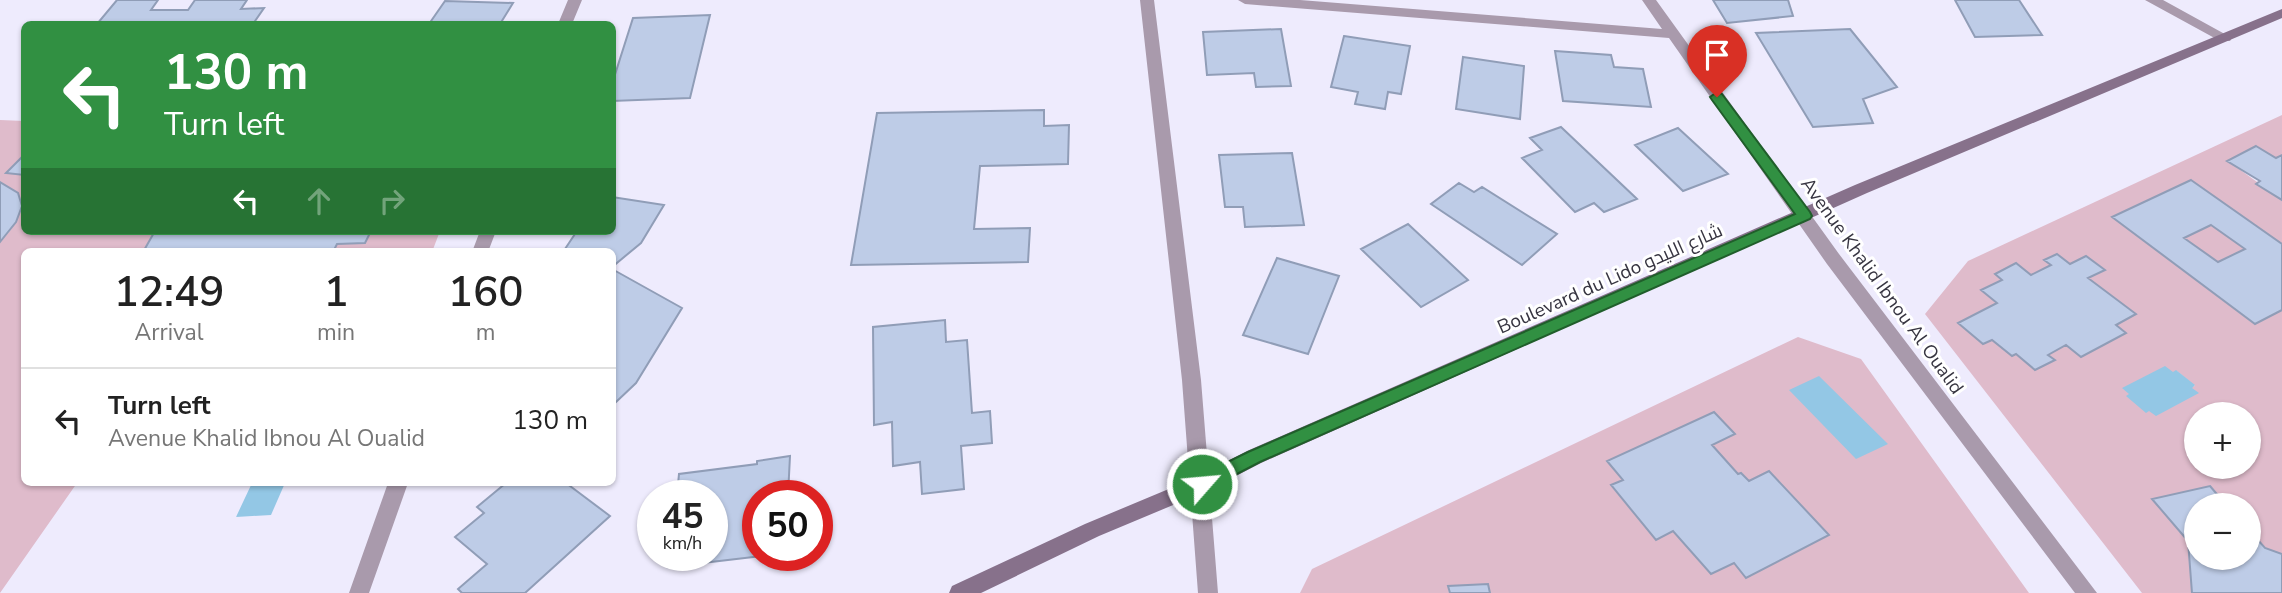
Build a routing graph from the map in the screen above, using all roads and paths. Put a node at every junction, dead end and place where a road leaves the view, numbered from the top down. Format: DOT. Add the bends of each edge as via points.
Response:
graph roads {
  1 [pos="575,0"];
  2 [pos="1147,0"];
  3 [pos="1245,0"];
  4 [pos="1649,0"];
  5 [pos="2152,0"];
  6 [pos="2282,13"];
  7 [pos="566,21"];
  8 [pos="1671,34"];
  9 [pos="2225,38"];
  10 [pos="1804,216"];
  11 [pos="1202,484"];
  12 [pos="397,486"];
  13 [pos="359,593"];
  14 [pos="959,593"];
  15 [pos="1208,593"];
  16 [pos="2087,593"];
  1 -- 7 [label="street"];
  2 -- 11 [label="street"];
  3 -- 8 [label="street"];
  4 -- 8 [label="street, Avenue Khalid Ibnou Al Oualid"];
  5 -- 9 [label="street"];
  6 -- 9 [label="main road, Boulevard du Lido شارع الليدو"];
  8 -- 10 [label="street, Avenue Khalid Ibnou Al Oualid"];
  9 -- 10 [label="main road, Boulevard du Lido شارع الليدو"];
  10 -- 11 [label="main road, Boulevard du Lido شارع الليدو" via="1254,457"];
  10 -- 16 [label="street, Avenue Khalid Ibnou Al Oualid"];
  11 -- 14 [label="main road, Boulevard du Lido شارع الليدو"];
  11 -- 15 [label="street"];
  12 -- 13 [label="street"];
}
